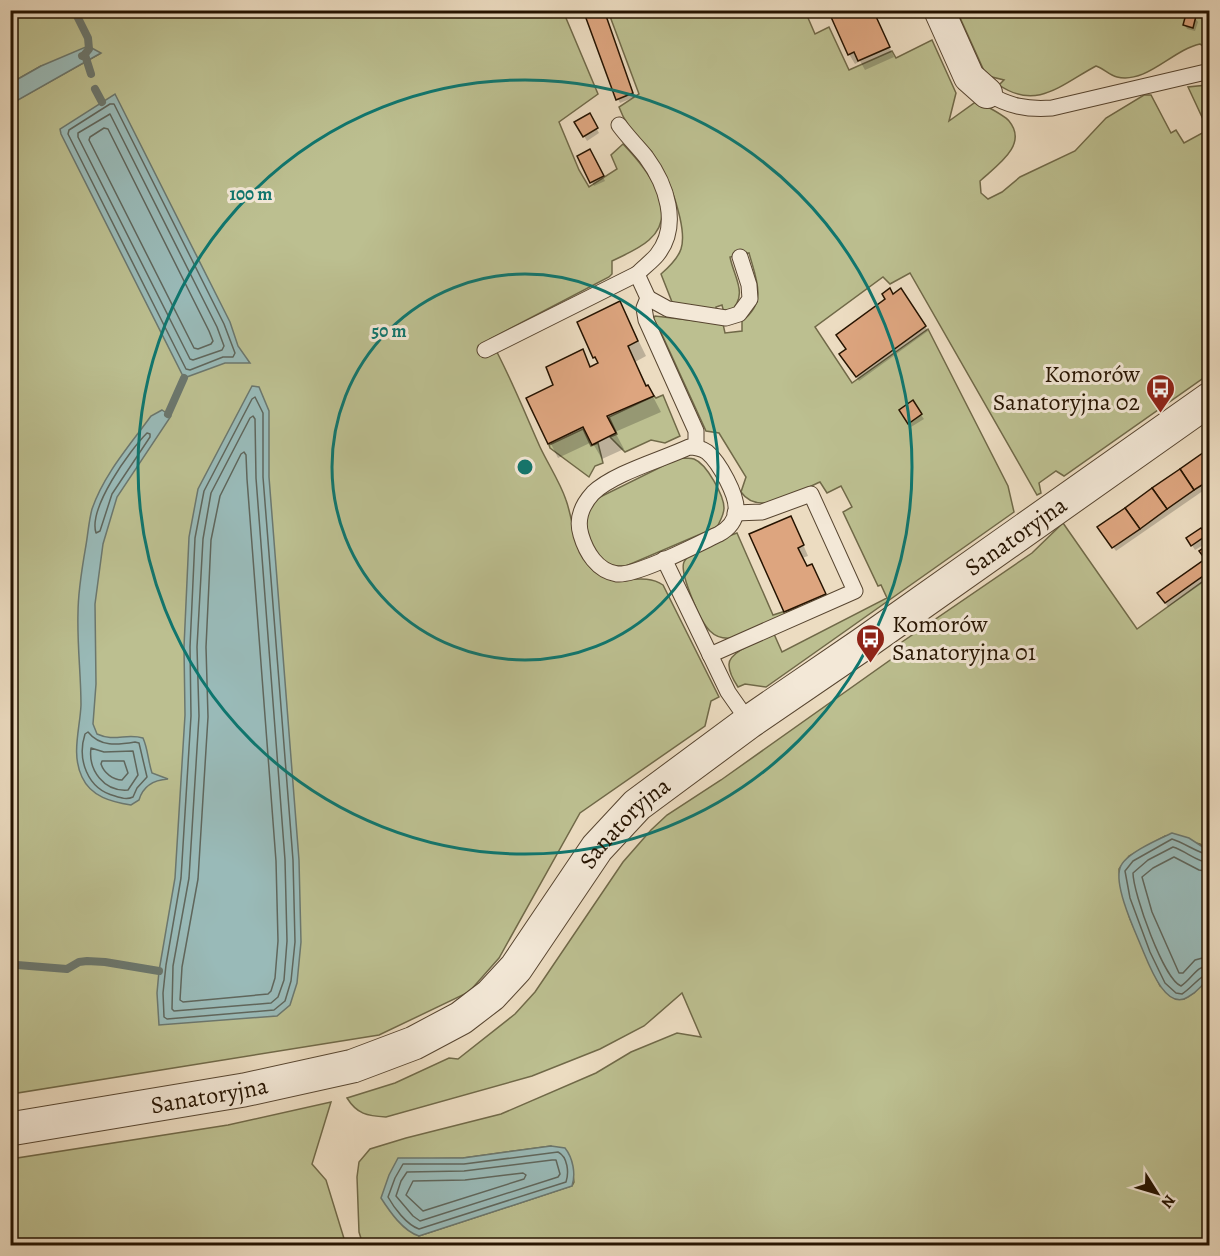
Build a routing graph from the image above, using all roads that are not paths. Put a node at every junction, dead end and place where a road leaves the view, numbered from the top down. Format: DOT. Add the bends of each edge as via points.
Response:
graph roads {
  1 [pos="939,10"];
  2 [pos="1209,71"];
  3 [pos="987,93"];
  4 [pos="619,125"];
  5 [pos="740,257"];
  6 [pos="637,274"];
  7 [pos="648,298"];
  8 [pos="485,350"];
  9 [pos="1209,399"];
  10 [pos="696,447"];
  11 [pos="735,513"];
  12 [pos="664,559"];
  13 [pos="710,655"];
  14 [pos="749,722"];
  15 [pos="10,1129"];
  1 -- 3 [label="street" via="969,77"];
  2 -- 3 [label="lane" via="1044,109 1017,107"];
  4 -- 6 [label="lane" via="653,168 671,218 669,234 657,255"];
  5 -- 7 [label="lane" via="750,285 750,299 734,317 668,309"];
  6 -- 7 [label="lane"];
  6 -- 8 [label="lane"];
  7 -- 10 [label="lane" via="644,308 646,320 696,431"];
  9 -- 14 [label="street, Sanatoryjna"];
  10 -- 11 [label="lane" via="708,453 721,470 732,491"];
  10 -- 12 [label="lane" via="608,483 588,499 580,513 582,538 594,561 606,570 625,574"];
  11 -- 12 [label="lane" via="725,530"];
  11 -- 13 [label="lane" via="762,512 812,495 855,591"];
  12 -- 13 [label="lane"];
  13 -- 14 [label="lane" via="728,692"];
  14 -- 15 [label="street, Sanatoryjna" via="626,815 597,848 516,968 478,1006 444,1028 363,1063 288,1082"];
}
